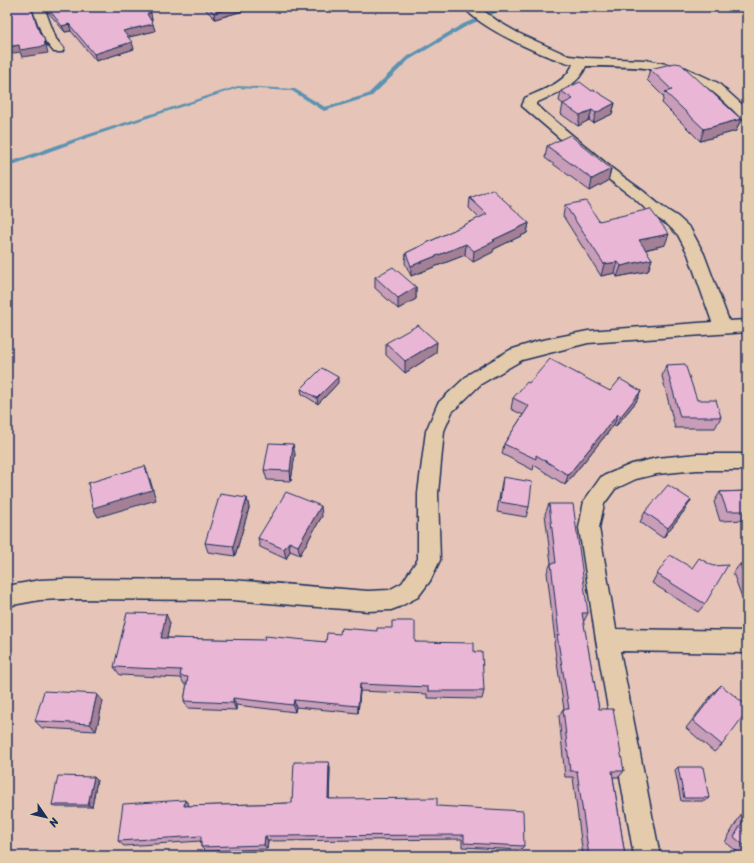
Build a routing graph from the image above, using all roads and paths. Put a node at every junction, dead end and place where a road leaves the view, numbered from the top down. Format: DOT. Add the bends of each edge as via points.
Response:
graph roads {
  1 [pos="38,7"];
  2 [pos="472,8"];
  3 [pos="58,49"];
  4 [pos="581,61"];
  5 [pos="747,116"];
  6 [pos="747,326"];
  7 [pos="723,328"];
  8 [pos="747,462"];
  9 [pos="7,596"];
  10 [pos="607,640"];
  11 [pos="747,642"];
  12 [pos="647,856"];
  1 -- 3 [label="street" via="50,40"];
  2 -- 4 [label="street" via="488,21 552,54"];
  4 -- 5 [label="street" via="649,64 693,74 714,86"];
  4 -- 7 [label="street" via="574,76 564,84 530,101 528,106 609,173 674,221 684,232 696,254"];
  6 -- 7 [label="street"];
  7 -- 9 [label="street" via="588,337 516,355 475,379 445,408 435,431 428,493 429,560 410,590 391,600 368,601 232,590 63,589"];
  8 -- 10 [label="street" via="697,462 657,466 632,472 608,483 594,501 589,528"];
  10 -- 11 [label="street"];
  10 -- 12 [label="street"];
}
